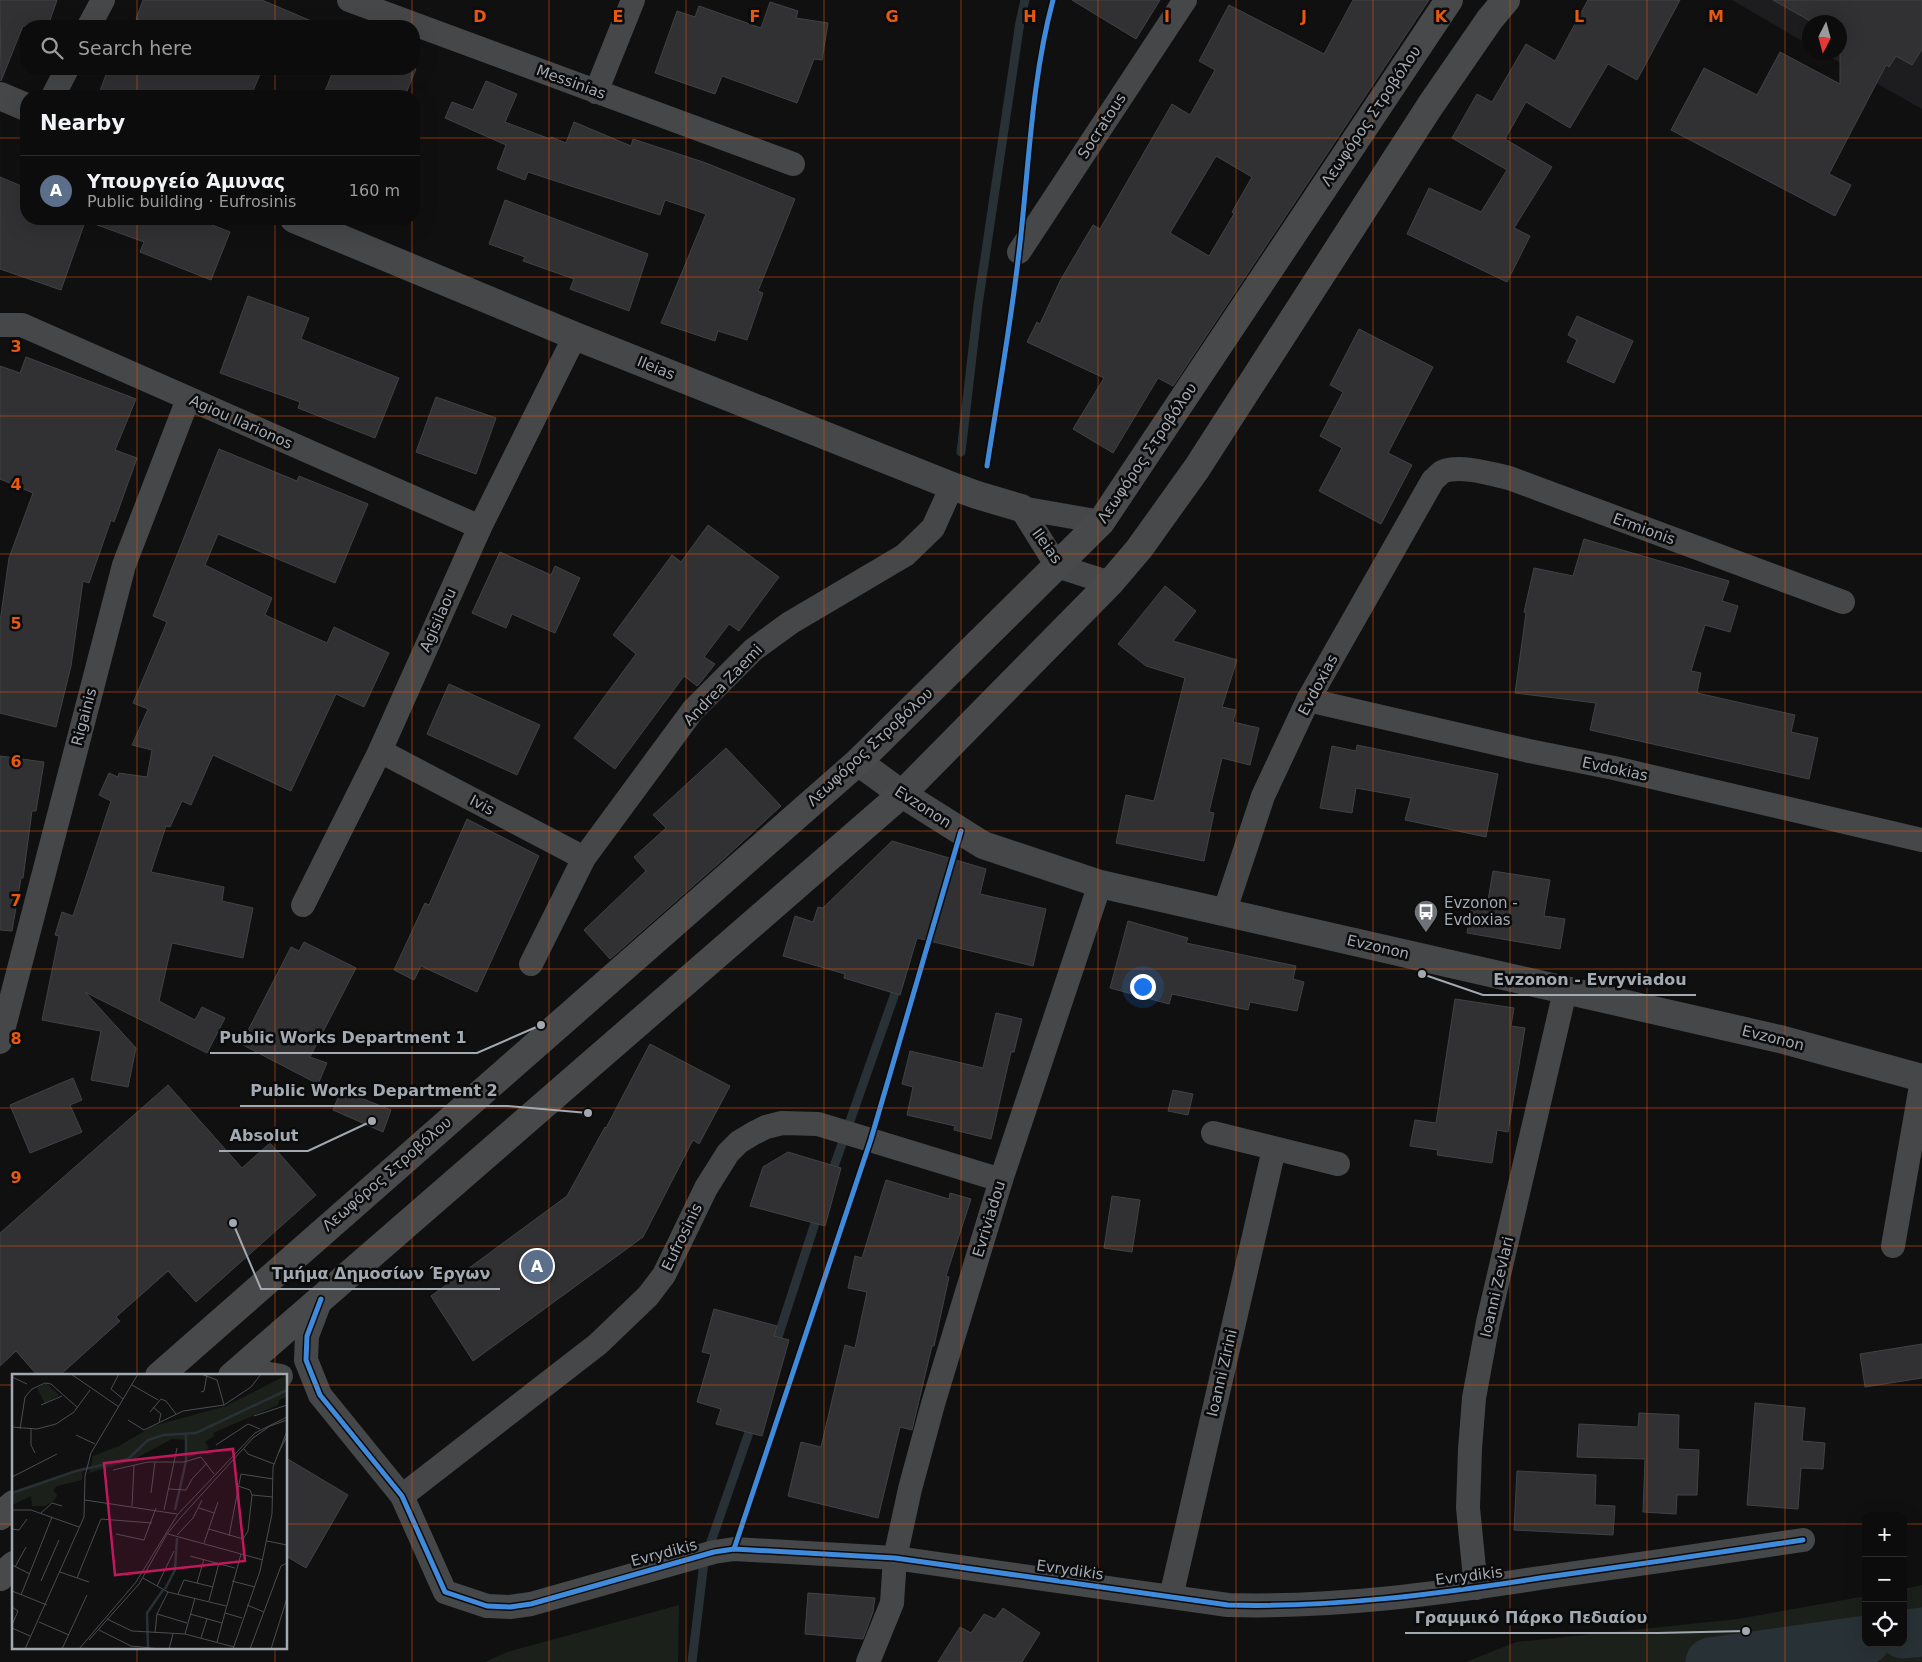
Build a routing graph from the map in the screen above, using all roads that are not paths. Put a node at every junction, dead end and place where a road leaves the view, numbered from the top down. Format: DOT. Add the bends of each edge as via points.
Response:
graph roads {
  1 [pos="103,0"];
  2 [pos="349,0"];
  3 [pos="633,0"];
  4 [pos="1185,0"];
  5 [pos="1449,0"];
  6 [pos="1506,0"];
  7 [pos="375,5"];
  8 [pos="93,20"];
  9 [pos="413,20"];
  10 [pos="420,23"];
  11 [pos="65,75"];
  12 [pos="56,90"];
  13 [pos="596,92"];
  14 [pos="0,96"];
  15 [pos="20,104"];
  16 [pos="793,164"];
  17 [pos="308,225"];
  18 [pos="1019,252"];
  19 [pos="0,325"];
  20 [pos="575,336"];
  21 [pos="188,399"];
  22 [pos="1442,472"];
  23 [pos="952,486"];
  24 [pos="1021,508"];
  25 [pos="1101,522"];
  26 [pos="480,527"];
  27 [pos="1057,566"];
  28 [pos="1110,583"];
  29 [pos="1844,602"];
  30 [pos="1308,700"];
  31 [pos="380,751"];
  32 [pos="858,762"];
  33 [pos="902,794"];
  34 [pos="1922,840"];
  35 [pos="584,858"];
  36 [pos="1100,884"];
  37 [pos="302,905"];
  38 [pos="1224,913"];
  39 [pos="532,964"];
  40 [pos="1565,991"];
  41 [pos="0,1042"];
  42 [pos="1922,1079"];
  43 [pos="1213,1133"];
  44 [pos="1274,1149"];
  45 [pos="1338,1164"];
  46 [pos="1001,1180"];
  47 [pos="1893,1246"];
  48 [pos="321,1299"];
  49 [pos="161,1374"];
  50 [pos="234,1374"];
  51 [pos="247,1374"];
  52 [pos="270,1374"];
  53 [pos="288,1378"];
  54 [pos="320,1394"];
  55 [pos="402,1496"];
  56 [pos="12,1506"];
  57 [pos="0,1516"];
  58 [pos="1803,1540"];
  59 [pos="895,1558"];
  60 [pos="12,1567"];
  61 [pos="0,1577"];
  62 [pos="1476,1588"];
  63 [pos="1171,1597"];
  64 [pos="868,1662"];
  1 -- 8 [label="street"];
  2 -- 7 [label="street, Messinias"];
  3 -- 13 [label="street"];
  4 -- 18 [label="street, Socratous"];
  5 -- 25 [label="main road, Λεωφόρος Στροβόλου"];
  6 -- 28 [label="main road" via="1430,106 1197,468 1139,549"];
  7 -- 9 [label="street, Messinias"];
  10 -- 13 [label="street, Messinias"];
  11 -- 12 [label="street"];
  13 -- 16 [label="street, Messinias"];
  14 -- 15 [label="street"];
  17 -- 20 [label="street, Ileias"];
  19 -- 21 [label="street, Agiou Ilarionos" via="22,325"];
  20 -- 23 [label="street, Ileias"];
  20 -- 26 [label="street, Agisilaou"];
  21 -- 26 [label="street, Agiou Ilarionos"];
  21 -- 41 [label="street, Rigainis" via="124,565"];
  22 -- 29 [label="street, Ermionis" via="1457,469 1480,471 1509,478"];
  22 -- 30 [label="street, Evdoxias" via="1433,480"];
  23 -- 24 [label="street, Ileias"];
  23 -- 35 [label="street, Andrea Zaemi" via="933,528 905,555 790,623 753,650 693,710"];
  24 -- 25 [label="street, Ileias"];
  24 -- 27 [label="street, Ileias"];
  25 -- 27 [label="main road, Λεωφόρος Στροβόλου"];
  26 -- 31 [label="street, Agisilaou"];
  27 -- 28 [label="street, Ileias"];
  27 -- 32 [label="main road, Λεωφόρος Στροβόλου"];
  28 -- 33 [label="main road"];
  30 -- 34 [label="street, Evdokias"];
  30 -- 38 [label="street, Evdoxias" via="1264,796"];
  31 -- 35 [label="street, Ivis"];
  31 -- 37 [label="street, Agisilaou"];
  32 -- 33 [label="street, Evzonon"];
  32 -- 49 [label="main road, Λεωφόρος Στροβόλου"];
  33 -- 36 [label="street, Evzonon" via="983,845"];
  33 -- 48 [label="main road"];
  35 -- 39 [label="street, Andrea Zaemi"];
  36 -- 38 [label="street, Evzonon"];
  36 -- 46 [label="street, Evriviadou"];
  38 -- 40 [label="street, Evzonon"];
  40 -- 42 [label="street, Evzonon" via="1780,1039"];
  40 -- 62 [label="street, Ioanni Zevlari" via="1488,1322 1474,1398 1468,1508"];
  42 -- 47 [label="street"];
  43 -- 44 [label="street"];
  44 -- 45 [label="street"];
  44 -- 63 [label="street, Ioanni Zirini"];
  46 -- 55 [label="street, Eufrosinis" via="818,1124 782,1123 754,1133 728,1153 706,1188 664,1275 648,1296 598,1344"];
  46 -- 59 [label="street, Evriviadou" via="930,1414"];
  48 -- 50 [label="main road"];
  48 -- 54 [label="street" via="307,1336 306,1360"];
  51 -- 52 [label="street"];
  53 -- 54 [label="street"];
  54 -- 55 [label="street, Evrydikis"];
  55 -- 59 [label="street, Evrydikis" via="445,1592 487,1606 530,1604 734,1549"];
  56 -- 57 [label="main road"];
  58 -- 62 [label="street, Evrydikis"];
  59 -- 63 [label="street, Evrydikis"];
  59 -- 64 [label="street, Evriviadou" via="892,1603"];
  60 -- 61 [label="main road"];
  62 -- 63 [label="street, Evrydikis" via="1326,1604 1275,1606 1228,1605"];
}
